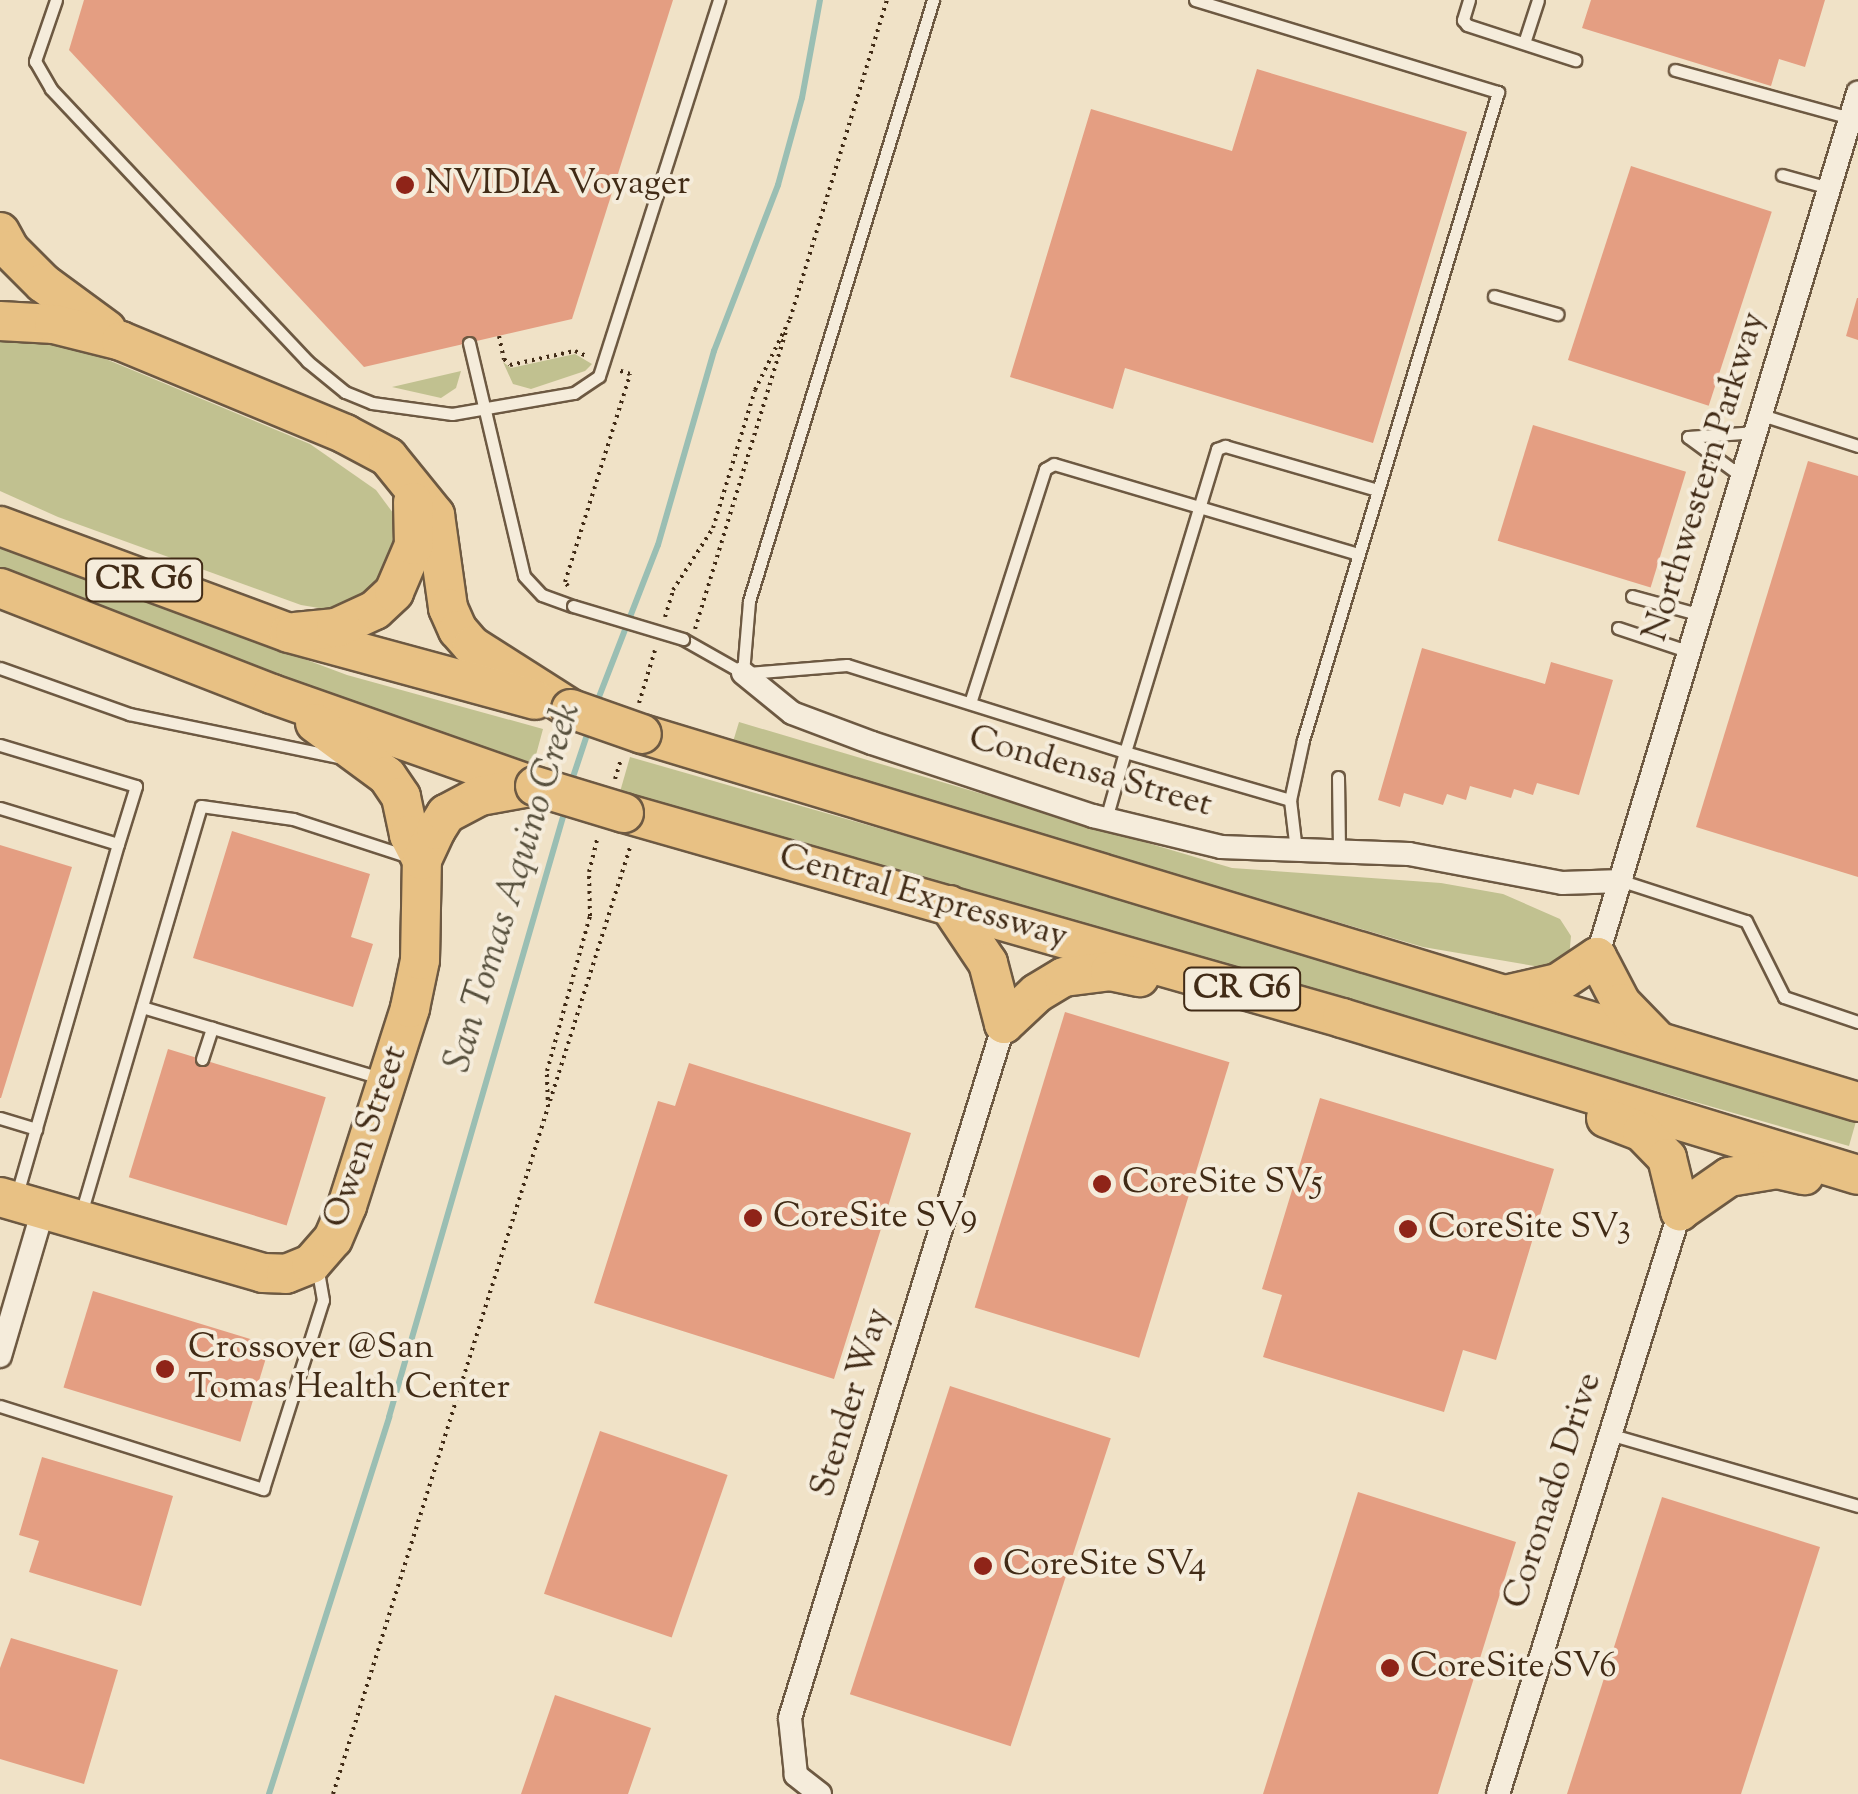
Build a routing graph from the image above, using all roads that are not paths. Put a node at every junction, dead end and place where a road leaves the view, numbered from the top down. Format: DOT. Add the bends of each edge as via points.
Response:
graph roads {
  1 [pos="56,0"];
  2 [pos="719,0"];
  3 [pos="933,0"];
  4 [pos="1195,0"];
  5 [pos="1469,0"];
  6 [pos="1538,0"];
  7 [pos="1524,43"];
  8 [pos="1575,60"];
  9 [pos="1675,70"];
  10 [pos="1858,93"];
  11 [pos="1850,118"];
  12 [pos="1782,175"];
  13 [pos="1829,188"];
  14 [pos="0,232"];
  15 [pos="1494,296"];
  16 [pos="1558,314"];
  17 [pos="0,321"];
  18 [pos="121,340"];
  19 [pos="468,343"];
  20 [pos="484,410"];
  21 [pos="1759,424"];
  22 [pos="1858,446"];
  23 [pos="1743,478"];
  24 [pos="412,485"];
  25 [pos="1377,490"];
  26 [pos="1199,507"];
  27 [pos="0,526"];
  28 [pos="1357,554"];
  29 [pos="0,588"];
  30 [pos="1632,596"];
  31 [pos="1701,616"];
  32 [pos="1618,628"];
  33 [pos="289,633"];
  34 [pos="1690,652"];
  35 [pos="0,668"];
  36 [pos="744,673"];
  37 [pos="272,694"];
  38 [pos="970,704"];
  39 [pos="572,709"];
  40 [pos="0,744"];
  41 [pos="1125,752"];
  42 [pos="370,763"];
  43 [pos="1338,777"];
  44 [pos="534,786"];
  45 [pos="1290,800"];
  46 [pos="0,808"];
  47 [pos="1106,820"];
  48 [pos="118,844"];
  49 [pos="1296,850"];
  50 [pos="1340,852"];
  51 [pos="422,860"];
  52 [pos="1622,881"];
  53 [pos="949,906"];
  54 [pos="1597,958"];
  55 [pos="1502,995"];
  56 [pos="142,1007"];
  57 [pos="1342,1018"];
  58 [pos="1858,1022"];
  59 [pos="1004,1024"];
  60 [pos="212,1028"];
  61 [pos="1659,1043"];
  62 [pos="202,1059"];
  63 [pos="388,1080"];
  64 [pos="1858,1102"];
  65 [pos="0,1118"];
  66 [pos="36,1129"];
  67 [pos="1858,1176"];
  68 [pos="1858,1188"];
  69 [pos="34,1208"];
  70 [pos="1680,1211"];
  71 [pos="316,1258"];
  72 [pos="0,1356"];
  73 [pos="0,1406"];
  74 [pos="1610,1434"];
  75 [pos="1858,1506"];
  76 [pos="820,1794"];
  77 [pos="1498,1794"];
  1 -- 20 [label="lane" via="35,61 51,89 307,362 345,392 372,403 452,414"];
  2 -- 20 [label="lane" via="605,365 574,392"];
  3 -- 36 [label="lane" via="749,602"];
  4 -- 25 [label="lane" via="1498,92"];
  5 -- 7 [label="lane" via="1467,25"];
  6 -- 7 [label="lane"];
  7 -- 8 [label="lane"];
  9 -- 11 [label="lane"];
  10 -- 11 [label="street, Northwestern Parkway"];
  11 -- 13 [label="street, Northwestern Parkway"];
  12 -- 13 [label="lane"];
  13 -- 21 [label="street, Northwestern Parkway"];
  14 -- 18 [label="highway" via="43,283"];
  15 -- 16 [label="lane"];
  17 -- 18 [label="highway" via="54,324"];
  18 -- 24 [label="highway" via="345,434 388,457"];
  19 -- 20 [label="lane"];
  20 -- 36 [label="lane, Condensa Street, bridge" via="524,576 538,600 686,641"];
  21 -- 22 [label="lane"];
  21 -- 23 [label="street, Northwestern Parkway"];
  21 -- 23 [label="lane" via="1688,437"];
  23 -- 31 [label="street, Northwestern Parkway"];
  24 -- 33 [label="highway" via="414,546 394,592 375,610 336,628"];
  24 -- 39 [label="highway" via="435,515 448,608 458,630 472,646"];
  25 -- 26 [label="lane" via="1226,446 1217,449"];
  25 -- 28 [label="lane"];
  26 -- 28 [label="lane"];
  26 -- 38 [label="lane" via="1054,464 1045,468"];
  26 -- 41 [label="lane"];
  27 -- 33 [label="highway, Central Expressway / CR G6"];
  28 -- 45 [label="lane"];
  29 -- 37 [label="highway, Central Expressway / CR G6"];
  30 -- 31 [label="lane"];
  31 -- 34 [label="street, Northwestern Parkway"];
  32 -- 34 [label="lane"];
  33 -- 39 [label="highway, Central Expressway / CR G6"];
  34 -- 52 [label="street, Northwestern Parkway"];
  35 -- 42 [label="lane" via="129,714"];
  36 -- 38 [label="lane" via="847,665"];
  36 -- 47 [label="street, Condensa Street" via="792,714"];
  37 -- 42 [label="highway"];
  37 -- 44 [label="highway, Central Expressway / CR G6"];
  38 -- 41 [label="lane"];
  39 -- 55 [label="highway, Central Expressway / CR G6, bridge" via="632,738"];
  40 -- 48 [label="lane" via="136,786"];
  41 -- 45 [label="lane"];
  41 -- 47 [label="lane"];
  42 -- 51 [label="highway" via="401,797"];
  43 -- 50 [label="lane"];
  44 -- 51 [label="highway" via="480,796 446,814"];
  44 -- 53 [label="highway, Central Expressway / CR G6, bridge" via="611,814"];
  45 -- 49 [label="lane"];
  46 -- 48 [label="lane"];
  47 -- 49 [label="street, Condensa Street" via="1221,847"];
  48 -- 66 [label="lane"];
  49 -- 50 [label="street, Condensa Street"];
  50 -- 52 [label="street, Condensa Street" via="1409,854 1562,883"];
  51 -- 56 [label="lane" via="293,819 201,806"];
  51 -- 63 [label="highway, Owen Street" via="420,960"];
  52 -- 54 [label="street, Northwestern Parkway"];
  52 -- 58 [label="lane" via="1746,921 1784,997"];
  53 -- 57 [label="highway, Central Expressway / CR G6"];
  53 -- 59 [label="highway" via="988,963"];
  54 -- 55 [label="highway" via="1558,984"];
  54 -- 61 [label="highway" via="1621,1003"];
  55 -- 61 [label="highway, Central Expressway / CR G6"];
  56 -- 60 [label="lane"];
  56 -- 69 [label="lane"];
  57 -- 59 [label="highway" via="1110,971 1064,976"];
  57 -- 67 [label="highway, Central Expressway / CR G6"];
  57 -- 70 [label="highway" via="1642,1132 1667,1158"];
  59 -- 76 [label="street, Stender Way" via="790,1718 796,1776"];
  60 -- 62 [label="lane"];
  60 -- 63 [label="lane"];
  61 -- 64 [label="highway, Central Expressway / CR G6"];
  63 -- 71 [label="highway, Owen Street" via="347,1206 334,1238"];
  65 -- 66 [label="lane"];
  66 -- 69 [label="lane"];
  68 -- 70 [label="highway" via="1777,1168 1729,1178"];
  69 -- 71 [label="highway, Owen Street" via="263,1274 286,1274"];
  69 -- 72 [label="street"];
  70 -- 74 [label="street, Coronado Drive"];
  71 -- 73 [label="lane" via="323,1300 263,1489"];
  74 -- 75 [label="lane"];
  74 -- 77 [label="street, Coronado Drive"];
}
